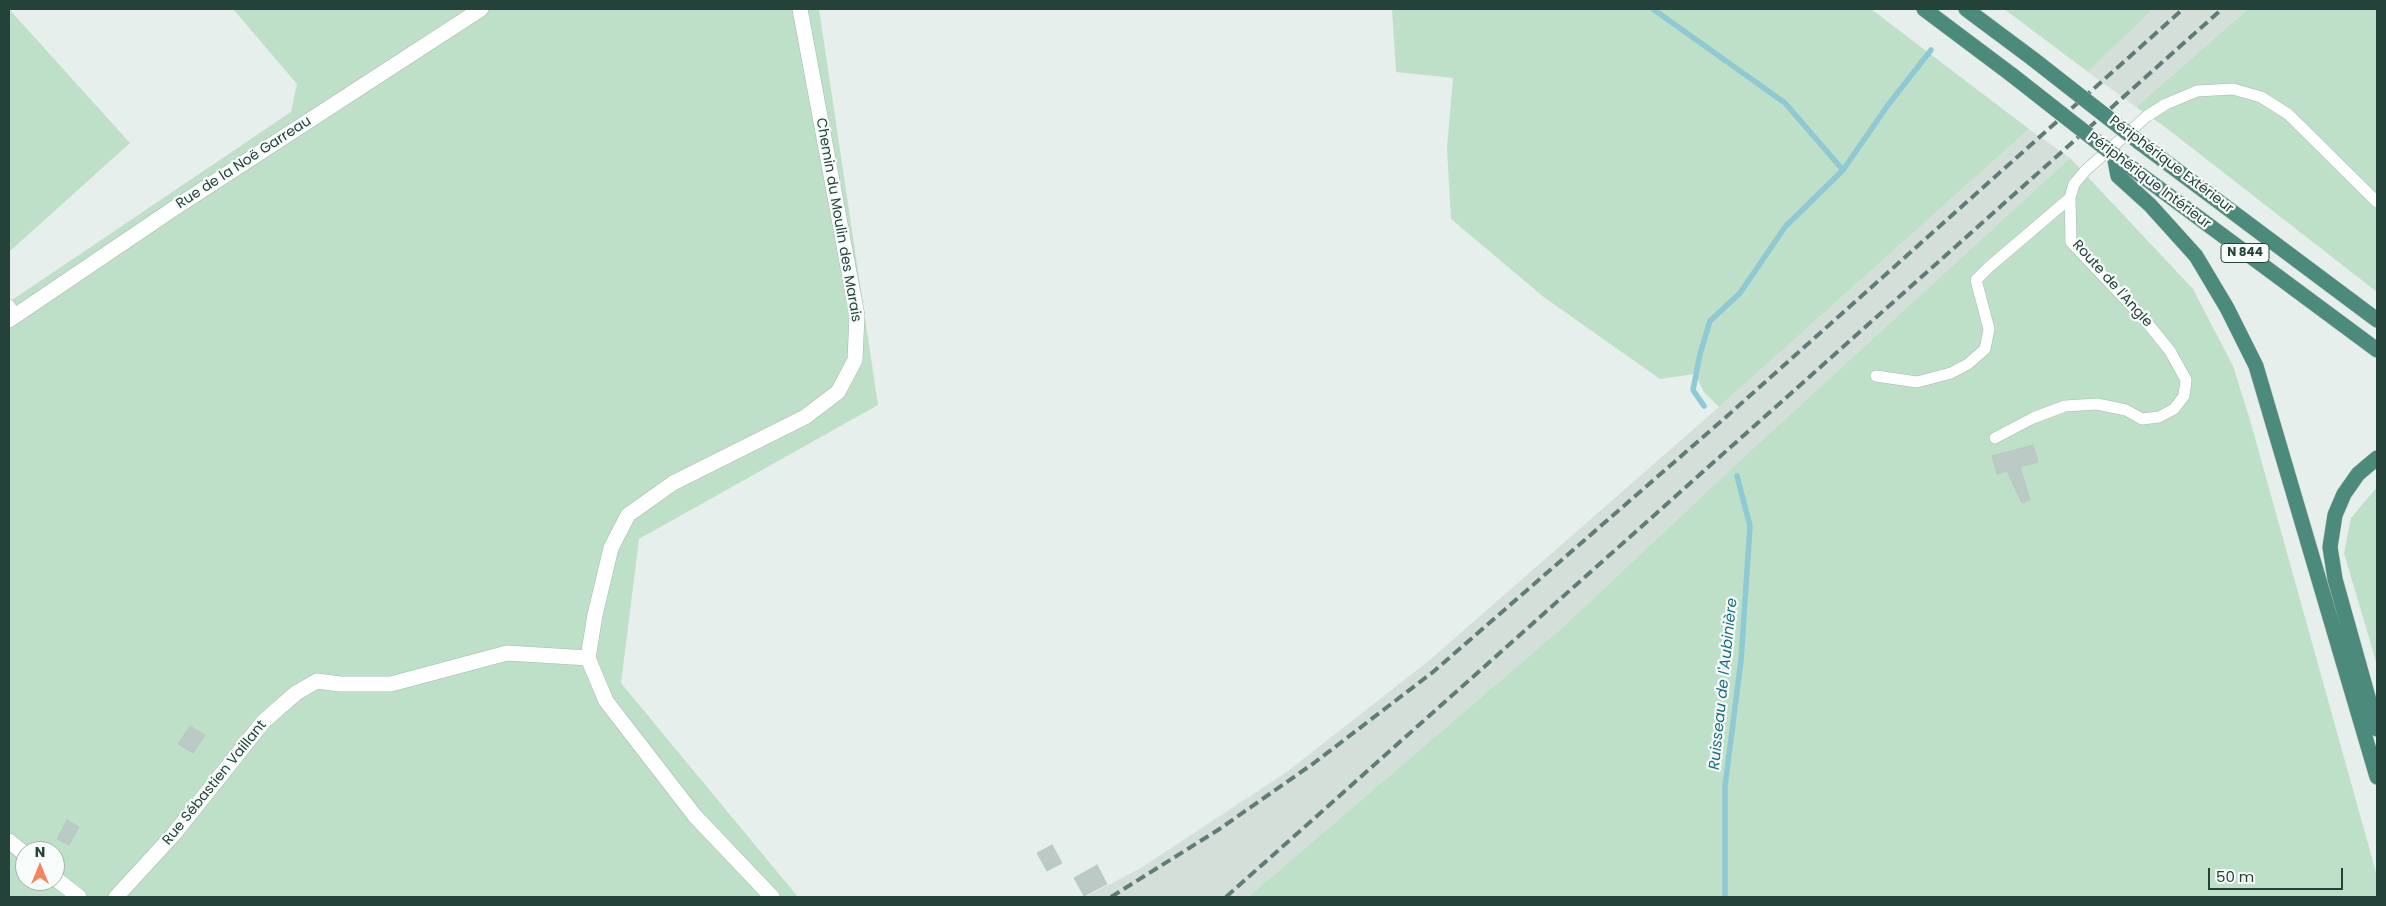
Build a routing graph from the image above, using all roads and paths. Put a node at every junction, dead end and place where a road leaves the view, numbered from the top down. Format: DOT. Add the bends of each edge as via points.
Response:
graph roads {
  1 [pos="481,9"];
  2 [pos="800,9"];
  3 [pos="1924,9"];
  4 [pos="1966,9"];
  5 [pos="2114,155"];
  6 [pos="2070,198"];
  7 [pos="2377,202"];
  8 [pos="11,313"];
  9 [pos="2377,320"];
  10 [pos="2377,350"];
  11 [pos="1876,376"];
  12 [pos="1995,438"];
  13 [pos="2377,458"];
  14 [pos="588,658"];
  15 [pos="2377,729"];
  16 [pos="2377,776"];
  17 [pos="65,886"];
  18 [pos="79,897"];
  19 [pos="116,897"];
  20 [pos="772,897"];
  1 -- 8 [label="street, Rue de la Noë Garreau"];
  2 -- 14 [label="street, Chemin du Moulin des Marais" via="857,315 856,360 838,392 805,416 672,483 628,515 611,548"];
  3 -- 5 [label="highway, Périphérique Intérieur / N 844, bridge"];
  4 -- 9 [label="highway, Périphérique Extérieur / N 844, bridge"];
  5 -- 10 [label="highway, Périphérique Intérieur / N 844"];
  5 -- 16 [label="highway" via="2118,176 2150,205 2196,256 2228,308 2256,366"];
  6 -- 7 [label="lane, Route de l'Angle" via="2074,184 2086,170 2147,116 2197,91 2233,90 2261,97 2288,114"];
  6 -- 11 [label="lane" via="1976,280 1989,330 1985,349 1968,364 1952,372 1917,382"];
  6 -- 12 [label="lane, Route de l'Angle" via="2071,242 2139,313 2170,351 2186,380 2184,396 2174,409 2142,419 2126,410 2097,404 2065,406"];
  13 -- 15 [label="highway" via="2358,474 2344,494 2335,515 2330,547 2335,578"];
  14 -- 19 [label="street, Rue Sébastien Vaillant" via="507,653 391,684 317,681 296,693 264,721 173,835"];
  14 -- 20 [label="street" via="606,701 695,816"];
  17 -- 18 [label="street"];
}
